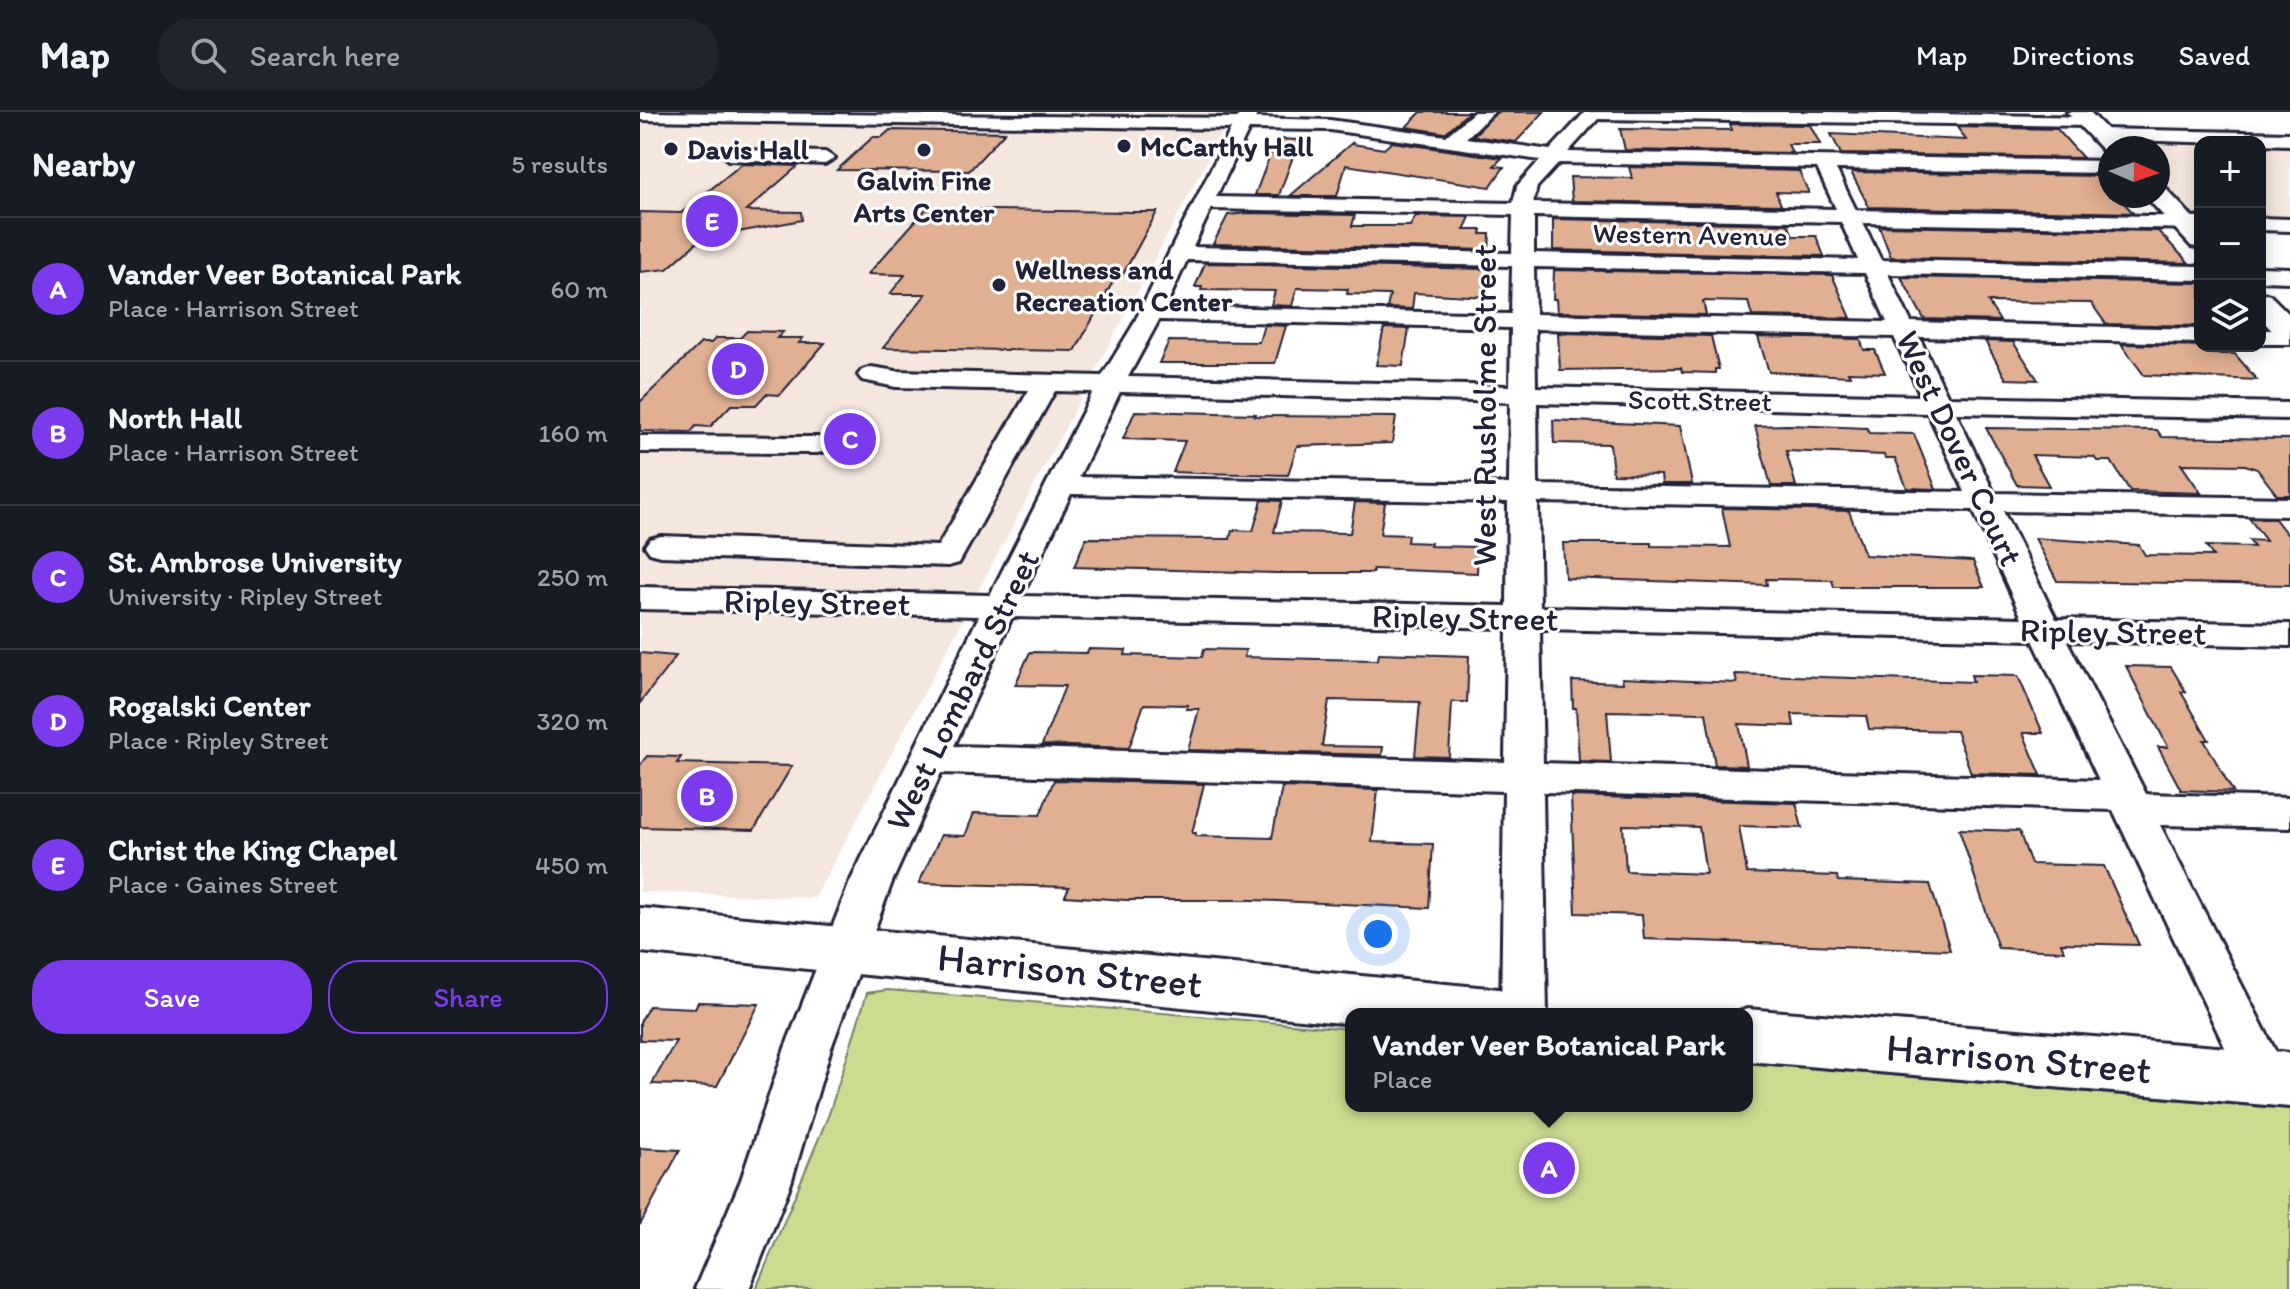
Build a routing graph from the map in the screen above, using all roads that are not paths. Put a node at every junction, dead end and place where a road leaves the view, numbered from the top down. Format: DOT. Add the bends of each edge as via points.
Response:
graph roads {
  1 [pos="1377,112"];
  2 [pos="1485,112"];
  3 [pos="1594,113"];
  4 [pos="640,115"];
  5 [pos="902,115"];
  6 [pos="1125,117"];
  7 [pos="1246,118"];
  8 [pos="1356,127"];
  9 [pos="2094,129"];
  10 [pos="2290,139"];
  11 [pos="1450,142"];
  12 [pos="735,156"];
  13 [pos="1554,157"];
  14 [pos="825,158"];
  15 [pos="1824,163"];
  16 [pos="2098,167"];
  17 [pos="1203,203"];
  18 [pos="2170,206"];
  19 [pos="1523,211"];
  20 [pos="1850,218"];
  21 [pos="2266,224"];
  22 [pos="2290,225"];
  23 [pos="2194,229"];
  24 [pos="1179,253"];
  25 [pos="1522,261"];
  26 [pos="1874,268"];
  27 [pos="2194,273"];
  28 [pos="2266,274"];
  29 [pos="2290,275"];
  30 [pos="2266,308"];
  31 [pos="1150,313"];
  32 [pos="1521,323"];
  33 [pos="1905,332"];
  34 [pos="2290,335"];
  35 [pos="2194,336"];
  36 [pos="2266,337"];
  37 [pos="871,375"];
  38 [pos="1047,381"];
  39 [pos="1111,383"];
  40 [pos="1522,396"];
  41 [pos="1940,405"];
  42 [pos="2290,411"];
  43 [pos="640,444"];
  44 [pos="817,445"];
  45 [pos="1061,485"];
  46 [pos="1522,494"];
  47 [pos="1987,503"];
  48 [pos="2290,507"];
  49 [pos="661,546"];
  50 [pos="640,598"];
  51 [pos="1000,607"];
  52 [pos="1523,618"];
  53 [pos="2044,629"];
  54 [pos="2290,635"];
  55 [pos="927,759"];
  56 [pos="1523,777"];
  57 [pos="2131,803"];
  58 [pos="2290,813"];
  59 [pos="640,930"];
  60 [pos="846,948"];
  61 [pos="1440,1008"];
  62 [pos="1524,1008"];
  63 [pos="1753,1035"];
  64 [pos="2277,1079"];
  65 [pos="722,1289"];
  1 -- 8 [label="street"];
  2 -- 11 [label="street"];
  3 -- 9 [label="street"];
  3 -- 13 [label="street, West Rusholme Street"];
  4 -- 5 [label="street"];
  5 -- 6 [label="street"];
  6 -- 7 [label="street"];
  7 -- 8 [label="street"];
  7 -- 17 [label="street, West Lombard Street"];
  8 -- 11 [label="street"];
  9 -- 10 [label="street"];
  11 -- 13 [label="street"];
  12 -- 14 [label="street"];
  13 -- 15 [label="street"];
  13 -- 19 [label="street, West Rusholme Street" via="1527,186"];
  15 -- 16 [label="street"];
  15 -- 20 [label="street, West Dover Court"];
  17 -- 19 [label="street"];
  17 -- 24 [label="street, West Lombard Street"];
  18 -- 23 [label="main road"];
  19 -- 20 [label="street"];
  19 -- 25 [label="street, West Rusholme Street"];
  20 -- 23 [label="street"];
  20 -- 26 [label="street, West Dover Court"];
  21 -- 22 [label="street"];
  24 -- 25 [label="street, Western Avenue"];
  24 -- 31 [label="street, West Lombard Street"];
  25 -- 26 [label="street, Western Avenue"];
  25 -- 32 [label="street, West Rusholme Street"];
  26 -- 27 [label="street, Western Avenue"];
  26 -- 33 [label="street, West Dover Court"];
  28 -- 29 [label="street"];
  30 -- 34 [label="main road"];
  31 -- 32 [label="street"];
  31 -- 39 [label="street, West Lombard Street"];
  32 -- 33 [label="street"];
  32 -- 40 [label="street, West Rusholme Street"];
  33 -- 35 [label="street"];
  33 -- 41 [label="street, West Dover Court"];
  34 -- 36 [label="street"];
  37 -- 38 [label="street, Scott Street"];
  38 -- 39 [label="street, Scott Street"];
  38 -- 49 [label="street" via="948,556"];
  39 -- 40 [label="street, Scott Street"];
  39 -- 45 [label="street, West Lombard Street"];
  40 -- 41 [label="street, Scott Street"];
  40 -- 46 [label="street, West Rusholme Street"];
  41 -- 42 [label="street, Scott Street"];
  41 -- 47 [label="street, West Dover Court"];
  43 -- 44 [label="street"];
  45 -- 46 [label="street"];
  45 -- 51 [label="street, West Lombard Street"];
  46 -- 47 [label="street"];
  46 -- 52 [label="street, West Rusholme Street"];
  47 -- 48 [label="street"];
  47 -- 53 [label="street, West Dover Court"];
  50 -- 51 [label="street, Ripley Street"];
  51 -- 52 [label="street, Ripley Street"];
  51 -- 55 [label="street, West Lombard Street"];
  52 -- 53 [label="street, Ripley Street"];
  52 -- 56 [label="street, West Rusholme Street"];
  53 -- 54 [label="street, Ripley Street"];
  53 -- 57 [label="street, West Dover Court"];
  55 -- 56 [label="street"];
  55 -- 60 [label="street, West Lombard Street"];
  56 -- 57 [label="street"];
  56 -- 62 [label="street, West Rusholme Street"];
  57 -- 58 [label="street"];
  57 -- 64 [label="street, West Dover Court"];
  59 -- 60 [label="main road, Harrison Street"];
  60 -- 61 [label="main road, Harrison Street"];
  60 -- 65 [label="street, West Lombard Street" via="766,1183"];
  63 -- 64 [label="main road, Harrison Street"];
}
